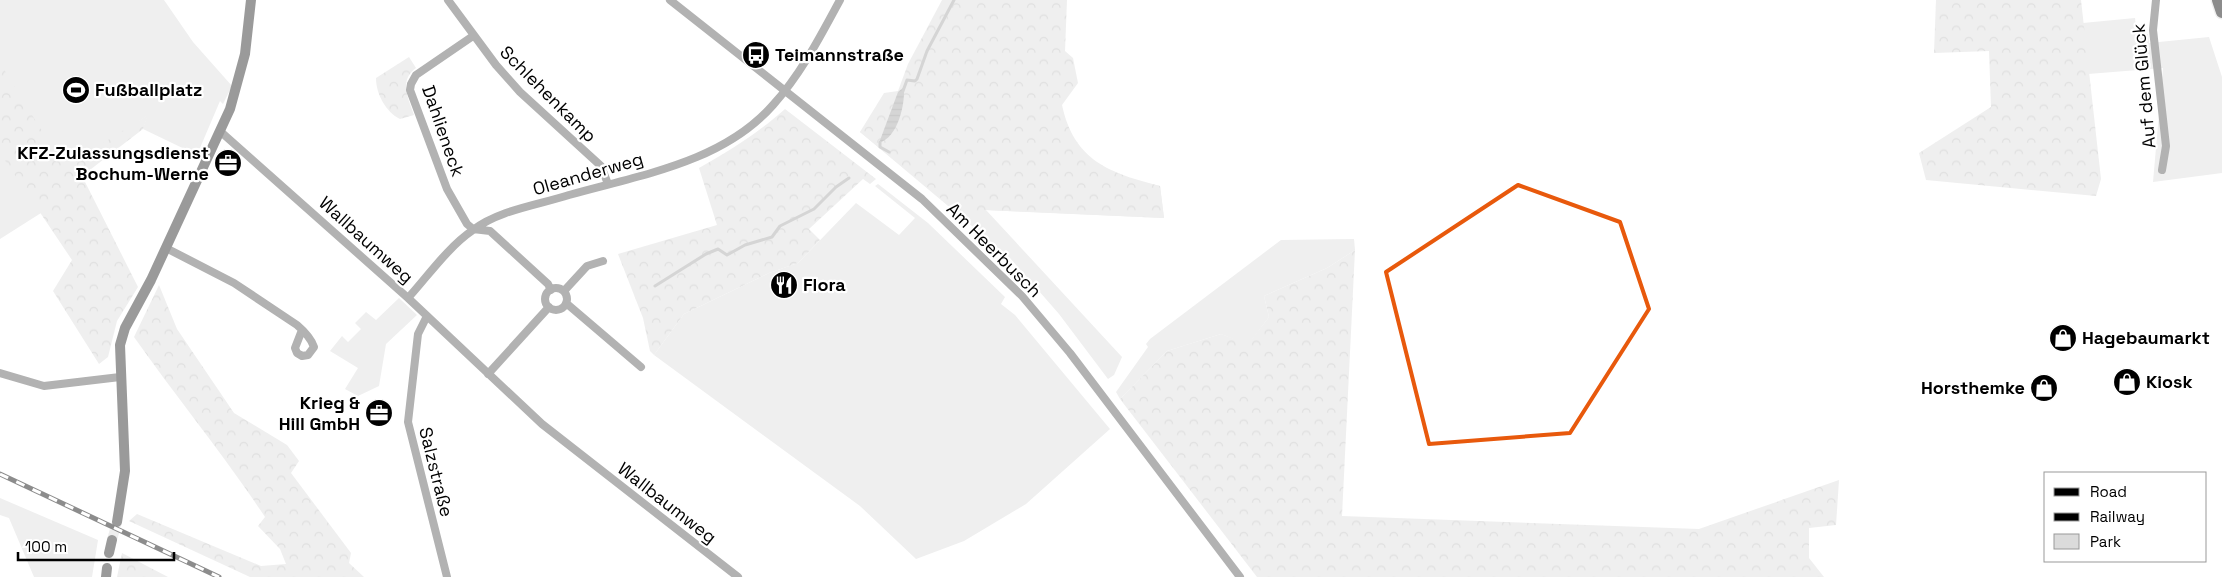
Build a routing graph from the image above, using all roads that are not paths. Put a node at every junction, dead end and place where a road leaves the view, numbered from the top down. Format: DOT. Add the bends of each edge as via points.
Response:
graph roads {
  1 [pos="251,0"];
  2 [pos="448,0"];
  3 [pos="670,0"];
  4 [pos="840,0"];
  5 [pos="2156,0"];
  6 [pos="2218,0"];
  7 [pos="2222,12"];
  8 [pos="472,36"];
  9 [pos="784,90"];
  10 [pos="221,132"];
  11 [pos="2162,170"];
  12 [pos="608,184"];
  13 [pos="473,229"];
  14 [pos="166,248"];
  15 [pos="603,261"];
  16 [pos="551,290"];
  17 [pos="564,291"];
  18 [pos="408,298"];
  19 [pos="566,303"];
  20 [pos="549,307"];
  21 [pos="427,316"];
  22 [pos="302,330"];
  23 [pos="641,367"];
  24 [pos="0,373"];
  25 [pos="488,374"];
  26 [pos="120,377"];
  27 [pos="117,522"];
  28 [pos="112,540"];
  29 [pos="109,553"];
  30 [pos="447,577"];
  31 [pos="738,577"];
  32 [pos="1240,577"];
  1 -- 10 [label="street" via="245,54"];
  2 -- 8 [label="street, Schlehenkamp"];
  3 -- 9 [label="street, Am Heerbusch"];
  4 -- 9 [label="street" via="809,58"];
  5 -- 11 [label="street, Auf dem Glück" via="2153,30 2166,146"];
  6 -- 7 [label="main road"];
  8 -- 12 [label="street, Schlehenkamp" via="520,92 601,166"];
  8 -- 13 [label="street, Dahlieneck" via="416,75 410,90 447,189"];
  9 -- 12 [label="street, Oleanderweg" via="773,106 734,139 690,160"];
  9 -- 32 [label="street, Am Heerbusch" via="922,199 1022,296 1076,361"];
  10 -- 14 [label="street"];
  10 -- 18 [label="street, Wallbaumweg"];
  12 -- 13 [label="street, Oleanderweg" via="498,217"];
  13 -- 16 [label="street" via="490,231"];
  13 -- 18 [label="street, Oleanderweg"];
  14 -- 22 [label="street" via="247,291"];
  14 -- 26 [label="street" via="125,328 120,345"];
  15 -- 17 [label="street" via="587,266"];
  16 -- 17 [label="street"];
  16 -- 20 [label="street" via="545,298"];
  17 -- 19 [label="street"];
  18 -- 21 [label="street, Wallbaumweg"];
  19 -- 20 [label="street" via="558,310"];
  19 -- 23 [label="street"];
  20 -- 25 [label="street"];
  21 -- 25 [label="street, Wallbaumweg"];
  21 -- 30 [label="street, Salzstraße" via="418,334 408,422"];
  24 -- 26 [label="street" via="44,386"];
  25 -- 31 [label="street, Wallbaumweg" via="570,446"];
  26 -- 27 [label="street" via="125,471"];
  28 -- 29 [label="street"];
}
